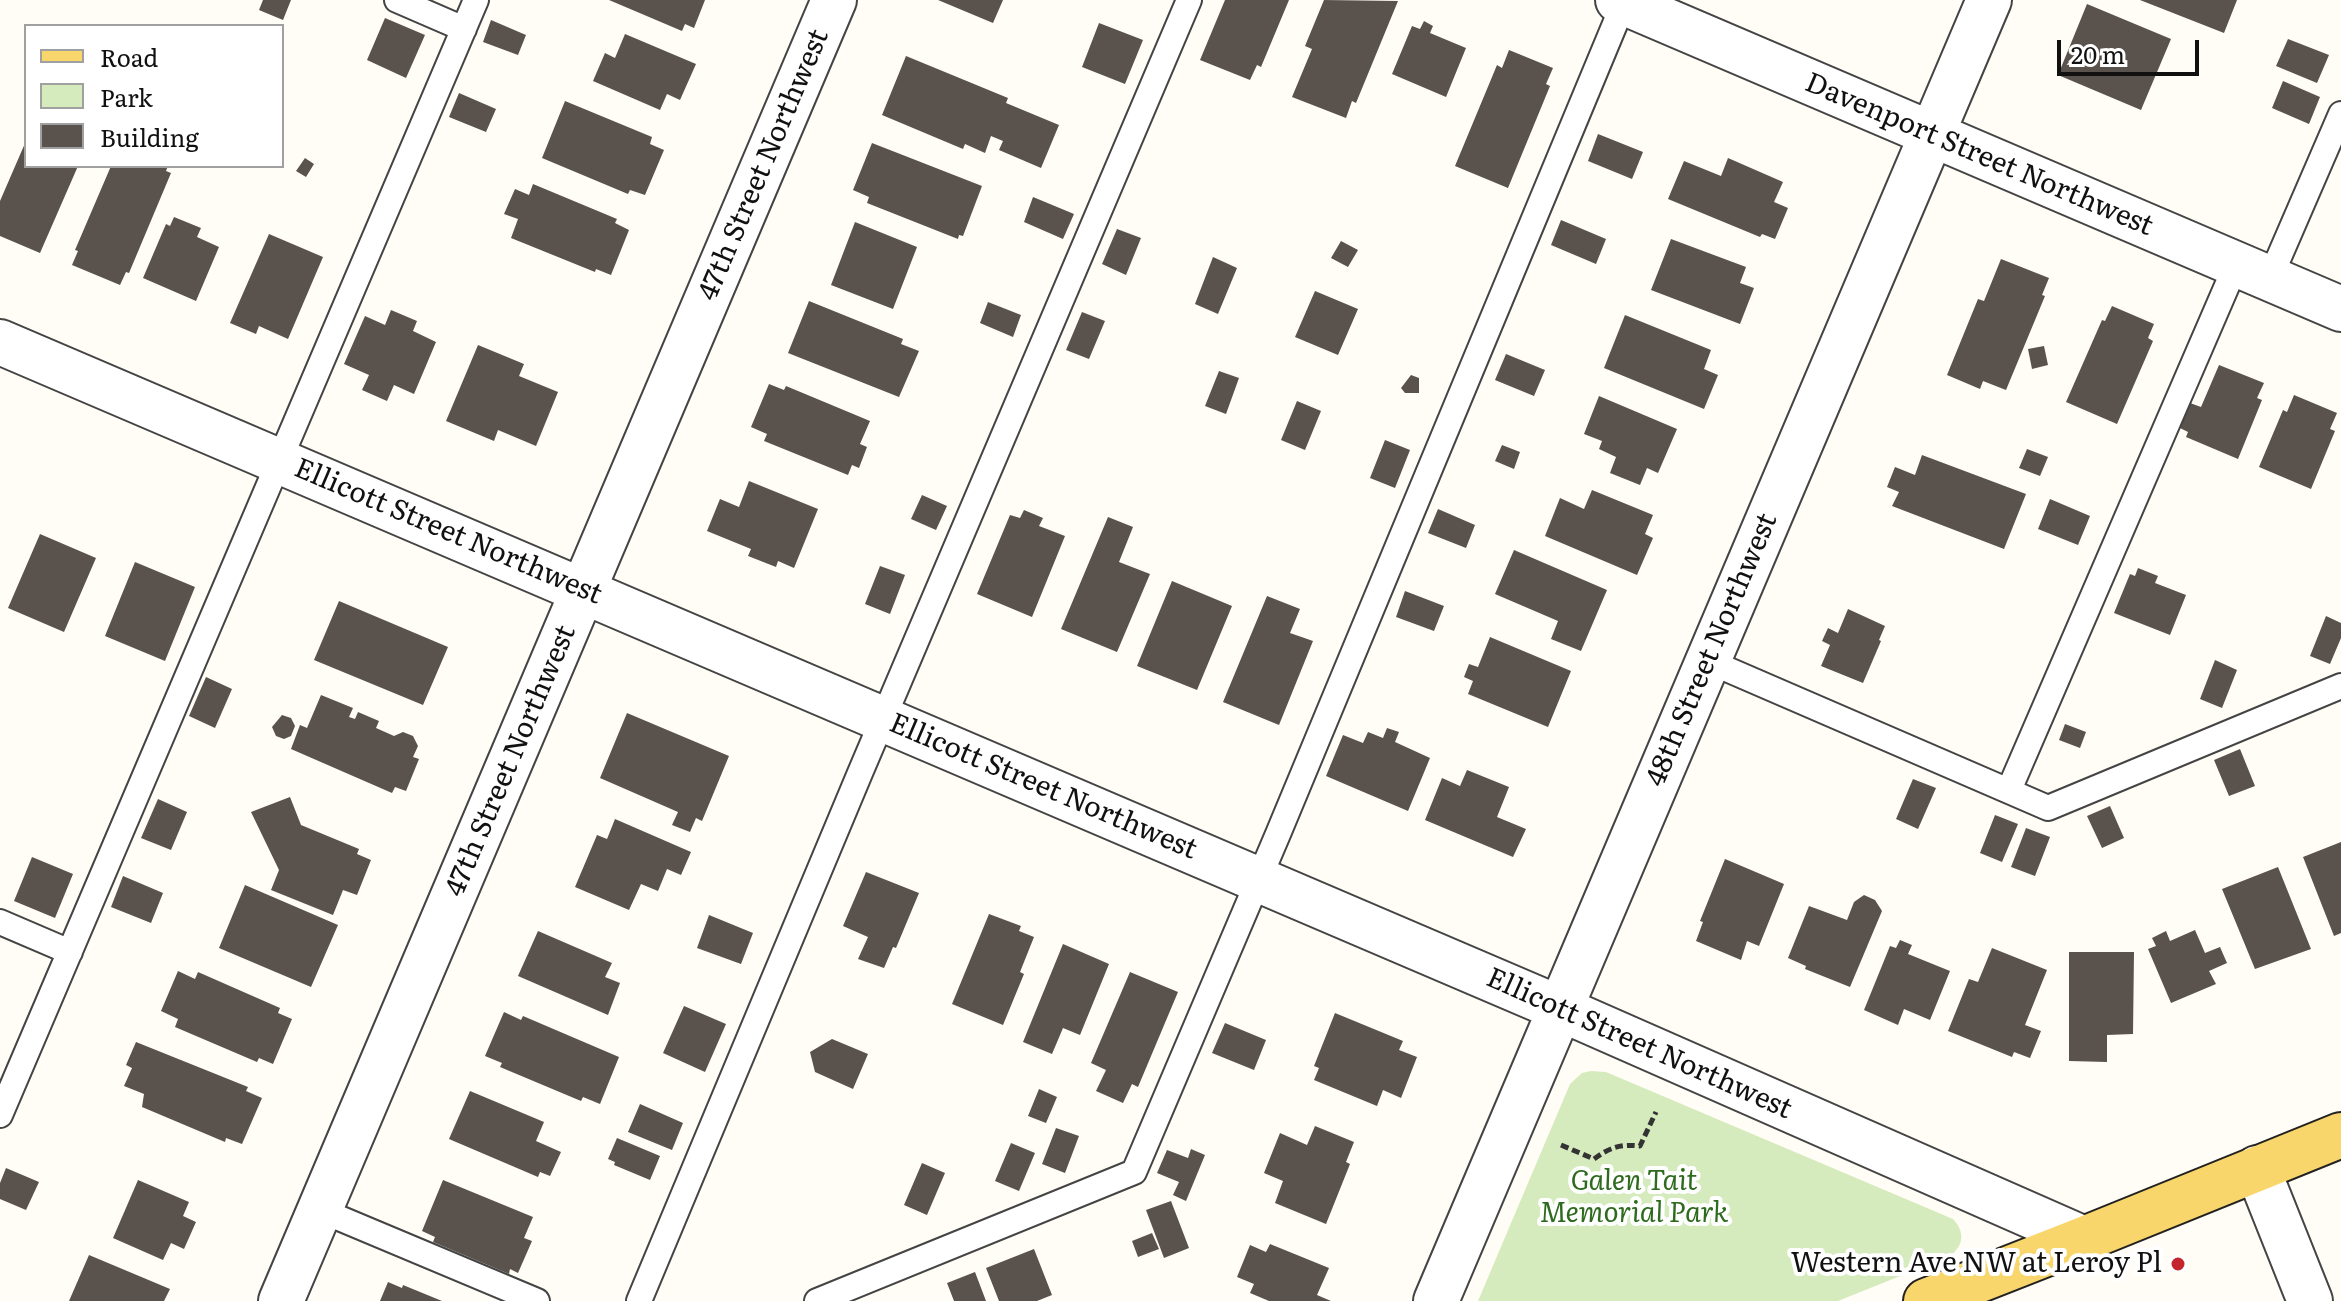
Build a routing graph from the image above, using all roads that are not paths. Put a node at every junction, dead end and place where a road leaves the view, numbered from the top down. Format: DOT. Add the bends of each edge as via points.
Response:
graph roads {
  1 [pos="397,0"];
  2 [pos="476,0"];
  3 [pos="834,0"];
  4 [pos="1189,0"];
  5 [pos="1989,0"];
  6 [pos="1622,1"];
  7 [pos="464,29"];
  8 [pos="2341,114"];
  9 [pos="1932,134"];
  10 [pos="2253,272"];
  11 [pos="2341,309"];
  12 [pos="0,342"];
  13 [pos="280,461"];
  14 [pos="584,590"];
  15 [pos="1708,661"];
  16 [pos="2341,686"];
  17 [pos="883,718"];
  18 [pos="2009,790"];
  19 [pos="1259,880"];
  20 [pos="0,922"];
  21 [pos="70,952"];
  22 [pos="1561,1009"];
  23 [pos="0,1115"];
  24 [pos="2341,1135"];
  25 [pos="2257,1168"];
  26 [pos="320,1210"];
  27 [pos="2084,1239"];
  28 [pos="281,1301"];
  29 [pos="537,1301"];
  30 [pos="639,1301"];
  31 [pos="817,1301"];
  32 [pos="1436,1301"];
  33 [pos="1926,1301"];
  34 [pos="2310,1301"];
  1 -- 7 [label="lane"];
  2 -- 7 [label="lane"];
  3 -- 14 [label="street, 47th Street Northwest"];
  4 -- 17 [label="lane"];
  5 -- 9 [label="street, 48th Street Northwest"];
  6 -- 9 [label="street, Davenport Street Northwest"];
  6 -- 19 [label="lane"];
  7 -- 13 [label="lane"];
  8 -- 10 [label="lane"];
  9 -- 10 [label="street, Davenport Street Northwest"];
  9 -- 15 [label="street, 48th Street Northwest"];
  10 -- 11 [label="street, Davenport Street Northwest"];
  10 -- 18 [label="lane"];
  12 -- 13 [label="street, Ellicott Street Northwest"];
  13 -- 14 [label="street, Ellicott Street Northwest"];
  13 -- 21 [label="lane"];
  14 -- 17 [label="street, Ellicott Street Northwest"];
  14 -- 26 [label="street, 47th Street Northwest"];
  15 -- 18 [label="lane"];
  15 -- 22 [label="street, 48th Street Northwest"];
  16 -- 18 [label="lane" via="2048,808"];
  17 -- 19 [label="street, Ellicott Street Northwest"];
  17 -- 30 [label="lane"];
  19 -- 22 [label="street, Ellicott Street Northwest"];
  19 -- 31 [label="lane" via="1134,1172"];
  20 -- 21 [label="lane"];
  21 -- 23 [label="lane"];
  22 -- 27 [label="street, Ellicott Street Northwest"];
  22 -- 32 [label="street, 48th Street Northwest"];
  24 -- 25 [label="main road"];
  25 -- 27 [label="main road"];
  25 -- 34 [label="street"];
  26 -- 28 [label="street, 47th Street Northwest"];
  26 -- 29 [label="lane"];
  27 -- 33 [label="main road"];
}
